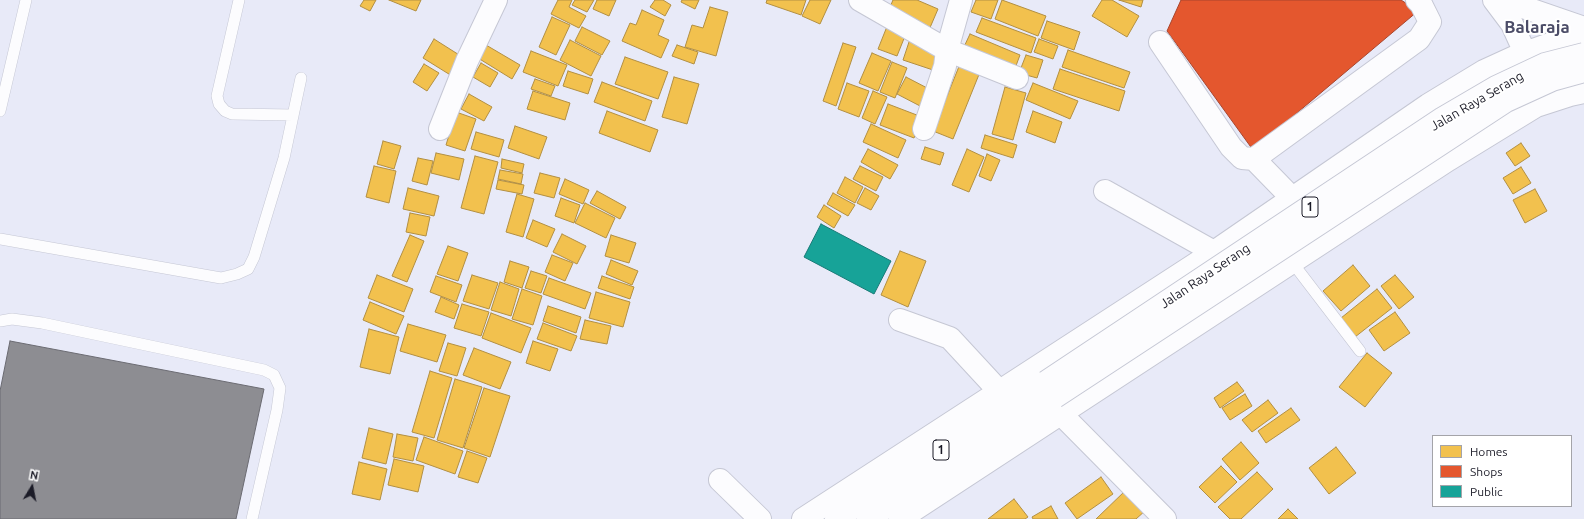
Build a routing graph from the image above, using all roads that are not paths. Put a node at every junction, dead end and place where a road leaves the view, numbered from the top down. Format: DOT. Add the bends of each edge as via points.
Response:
graph roads {
  1 [pos="26,0"];
  2 [pos="239,0"];
  3 [pos="496,0"];
  4 [pos="860,0"];
  5 [pos="961,0"];
  6 [pos="1417,0"];
  7 [pos="1494,0"];
  8 [pos="1503,0"];
  9 [pos="1584,28"];
  10 [pos="1584,35"];
  11 [pos="1160,42"];
  12 [pos="948,50"];
  13 [pos="1526,52"];
  14 [pos="1584,54"];
  15 [pos="1584,71"];
  16 [pos="301,78"];
  17 [pos="1016,78"];
  18 [pos="1584,92"];
  19 [pos="1428,105"];
  20 [pos="1536,106"];
  21 [pos="0,111"];
  22 [pos="293,115"];
  23 [pos="440,129"];
  24 [pos="924,129"];
  25 [pos="1254,159"];
  26 [pos="1448,160"];
  27 [pos="1105,191"];
  28 [pos="1293,199"];
  29 [pos="0,240"];
  30 [pos="1214,252"];
  31 [pos="1292,262"];
  32 [pos="900,320"];
  33 [pos="0,321"];
  34 [pos="1085,336"];
  35 [pos="1360,351"];
  36 [pos="1122,374"];
  37 [pos="999,391"];
  38 [pos="1062,415"];
  39 [pos="720,480"];
  40 [pos="252,519"];
  41 [pos="760,519"];
  42 [pos="803,519"];
  43 [pos="836,519"];
  44 [pos="868,519"];
  45 [pos="900,519"];
  46 [pos="1165,519"];
  1 -- 21 [label="lane"];
  2 -- 22 [label="lane" via="217,96 219,104 232,114"];
  3 -- 23 [label="main road" via="467,61"];
  4 -- 12 [label="main road"];
  5 -- 12 [label="main road"];
  6 -- 25 [label="main road" via="1430,22 1419,39"];
  7 -- 13 [label="main road" via="1512,24"];
  8 -- 9 [label="main road"];
  10 -- 13 [label="main road"];
  11 -- 25 [label="main road" via="1231,148 1242,158"];
  12 -- 17 [label="main road"];
  12 -- 24 [label="main road"];
  13 -- 19 [label="main road" via="1484,72"];
  13 -- 20 [label="main road" via="1534,77"];
  14 -- 43 [label="main road, Jalan Raya Serang / 1, bridge" via="1545,64 1496,87 1444,118"];
  15 -- 44 [label="main road, Jalan Raya Serang / 1, bridge" via="1552,80 1506,101 1482,116"];
  16 -- 22 [label="lane"];
  18 -- 20 [label="main road"];
  19 -- 26 [label="main road" via="1424,126 1426,142 1433,155"];
  19 -- 28 [label="main road"];
  20 -- 26 [label="main road"];
  22 -- 29 [label="lane" via="284,158 254,257 248,269 237,274 221,278"];
  25 -- 28 [label="main road"];
  26 -- 31 [label="main road"];
  27 -- 30 [label="main road"];
  28 -- 30 [label="main road"];
  30 -- 34 [label="main road"];
  31 -- 35 [label="lane"];
  31 -- 36 [label="main road"];
  32 -- 37 [label="main road" via="950,338"];
  33 -- 40 [label="lane" via="12,319 42,323 264,370 274,375 280,388 277,410"];
  34 -- 36 [label="main road" via="1087,354 1095,367 1102,372"];
  34 -- 37 [label="main road"];
  36 -- 38 [label="main road"];
  37 -- 42 [label="main road"];
  38 -- 45 [label="main road"];
  38 -- 46 [label="main road"];
  39 -- 41 [label="main road"];
}
